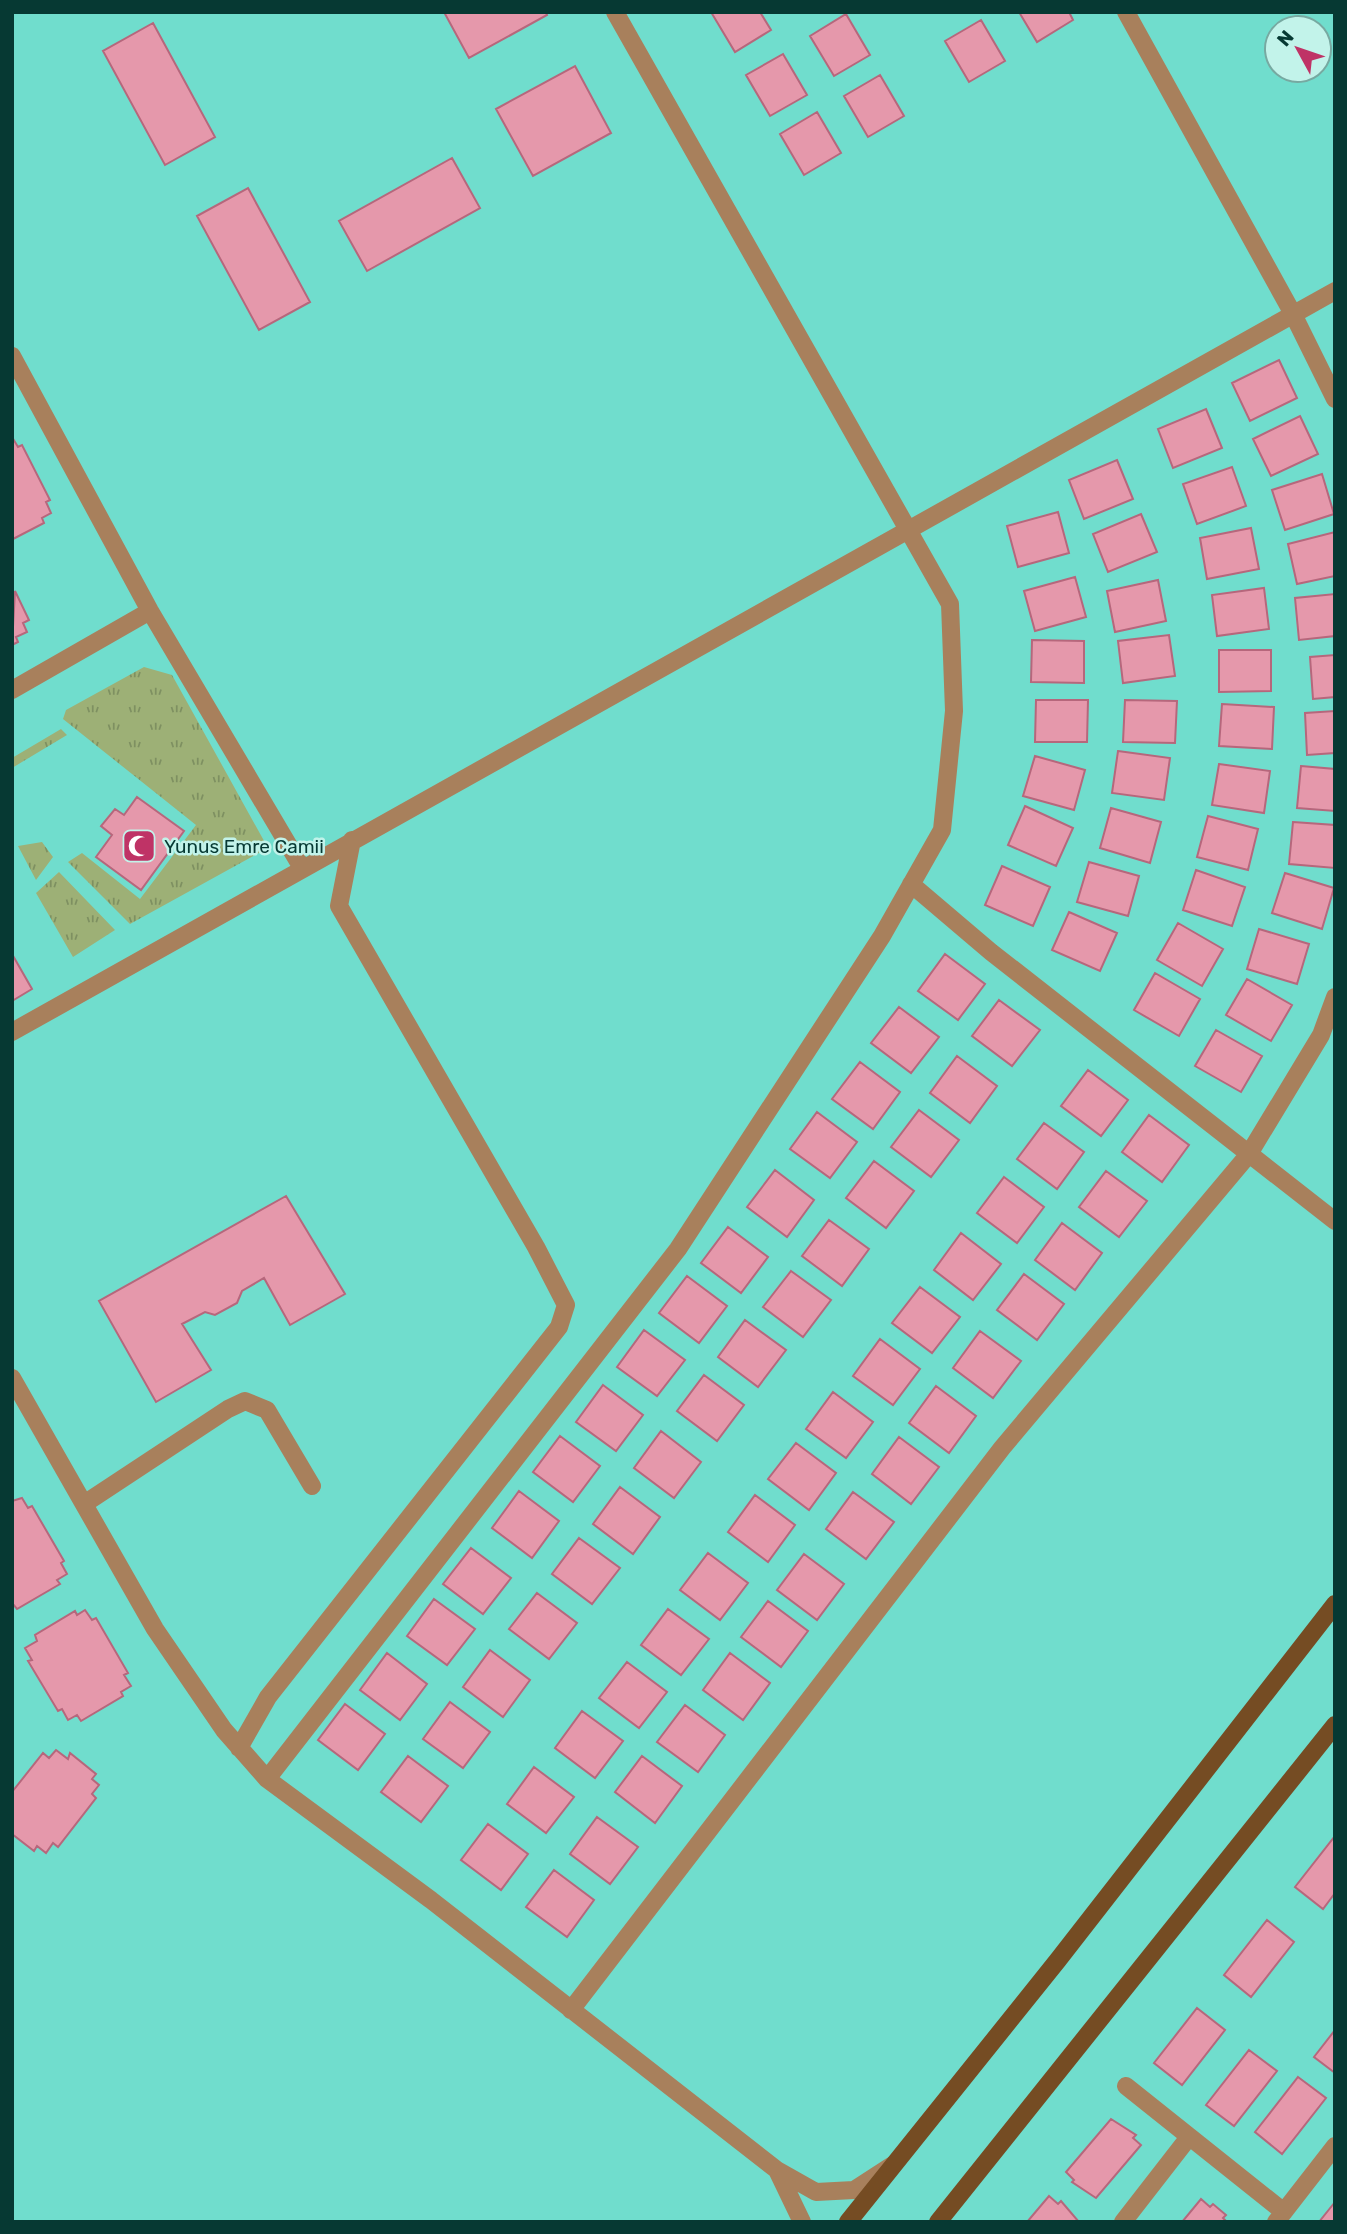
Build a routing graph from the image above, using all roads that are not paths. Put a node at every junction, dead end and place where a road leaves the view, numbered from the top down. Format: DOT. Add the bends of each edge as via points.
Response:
graph roads {
  1 [pos="615,12"];
  2 [pos="1126,12"];
  3 [pos="1335,291"];
  4 [pos="1293,314"];
  5 [pos="12,356"];
  6 [pos="1335,399"];
  7 [pos="908,528"];
  8 [pos="150,611"];
  9 [pos="12,690"];
  10 [pos="352,840"];
  11 [pos="302,868"];
  12 [pos="911,884"];
  13 [pos="1335,997"];
  14 [pos="12,1032"];
  15 [pos="1249,1154"];
  16 [pos="1335,1222"];
  17 [pos="12,1378"];
  18 [pos="312,1486"];
  19 [pos="84,1504"];
  20 [pos="1335,1604"];
  21 [pos="1335,1724"];
  22 [pos="239,1748"];
  23 [pos="267,1779"];
  24 [pos="571,2010"];
  25 [pos="1126,2086"];
  26 [pos="1189,2137"];
  27 [pos="1335,2146"];
  28 [pos="894,2164"];
  29 [pos="777,2170"];
  30 [pos="1280,2217"];
  31 [pos="803,2222"];
  32 [pos="848,2222"];
  33 [pos="938,2222"];
  34 [pos="1123,2222"];
  1 -- 7 [label="street"];
  2 -- 4 [label="street"];
  3 -- 4 [label="street"];
  4 -- 6 [label="street"];
  4 -- 7 [label="street"];
  5 -- 8 [label="street"];
  7 -- 10 [label="street"];
  7 -- 12 [label="street" via="950,604 954,711 942,830"];
  8 -- 9 [label="street"];
  8 -- 11 [label="street"];
  10 -- 11 [label="street"];
  10 -- 22 [label="street" via="339,906 566,1305 559,1327 268,1697"];
  11 -- 14 [label="street"];
  12 -- 15 [label="street"];
  12 -- 23 [label="street" via="882,936 678,1249"];
  13 -- 15 [label="street" via="1321,1035"];
  15 -- 16 [label="street"];
  15 -- 24 [label="street" via="1002,1448"];
  17 -- 19 [label="street"];
  18 -- 19 [label="street" via="267,1410 245,1401"];
  19 -- 22 [label="street" via="155,1629"];
  20 -- 28 [label="main road"];
  21 -- 33 [label="main road"];
  22 -- 23 [label="street"];
  23 -- 24 [label="street"];
  24 -- 29 [label="street"];
  25 -- 26 [label="street"];
  26 -- 30 [label="street"];
  26 -- 34 [label="street"];
  27 -- 30 [label="street"];
  28 -- 29 [label="street" via="854,2190 817,2192"];
  28 -- 32 [label="main road"];
  29 -- 31 [label="street"];
}
